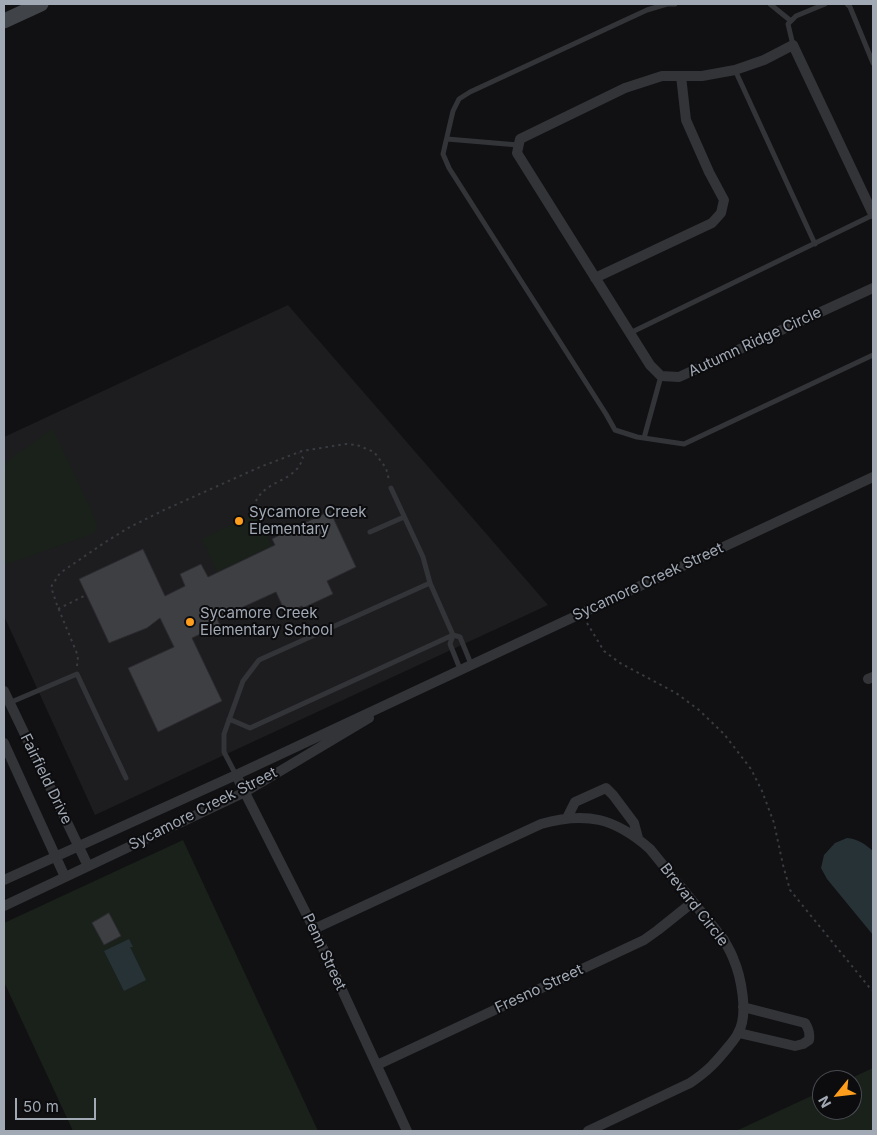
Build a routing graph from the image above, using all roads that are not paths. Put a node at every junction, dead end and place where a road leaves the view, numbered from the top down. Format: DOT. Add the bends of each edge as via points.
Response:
graph roads {
  1 [pos="41,4"];
  2 [pos="675,4"];
  3 [pos="770,4"];
  4 [pos="825,4"];
  5 [pos="847,4"];
  6 [pos="4,21"];
  7 [pos="791,21"];
  8 [pos="793,45"];
  9 [pos="873,63"];
  10 [pos="735,70"];
  11 [pos="681,76"];
  12 [pos="447,139"];
  13 [pos="518,146"];
  14 [pos="873,215"];
  15 [pos="815,244"];
  16 [pos="595,278"];
  17 [pos="873,288"];
  18 [pos="630,333"];
  19 [pos="873,355"];
  20 [pos="662,376"];
  21 [pos="644,438"];
  22 [pos="873,477"];
  23 [pos="391,488"];
  24 [pos="404,517"];
  25 [pos="370,532"];
  26 [pos="430,583"];
  27 [pos="453,635"];
  28 [pos="472,664"];
  29 [pos="460,669"];
  30 [pos="423,686"];
  31 [pos="4,691"];
  32 [pos="7,704"];
  33 [pos="229,719"];
  34 [pos="4,743"];
  35 [pos="236,775"];
  36 [pos="126,778"];
  37 [pos="245,792"];
  38 [pos="567,818"];
  39 [pos="638,838"];
  40 [pos="78,846"];
  41 [pos="56,856"];
  42 [pos="88,866"];
  43 [pos="65,877"];
  44 [pos="4,880"];
  45 [pos="693,902"];
  46 [pos="4,906"];
  47 [pos="314,930"];
  48 [pos="743,1007"];
  49 [pos="739,1033"];
  50 [pos="377,1065"];
  51 [pos="408,1131"];
  52 [pos="588,1131"];
  1 -- 6 [label="main road"];
  2 -- 12 [label="lane" via="647,10 458,98"];
  3 -- 7 [label="lane"];
  4 -- 7 [label="lane"];
  5 -- 9 [label="lane"];
  7 -- 8 [label="lane" via="788,24"];
  8 -- 10 [label="street"];
  8 -- 14 [label="street"];
  10 -- 11 [label="street"];
  10 -- 15 [label="lane"];
  11 -- 13 [label="street" via="662,76 625,88 528,134 520,139"];
  11 -- 16 [label="street" via="686,120 724,200 721,212 712,223"];
  12 -- 13 [label="lane"];
  12 -- 21 [label="lane" via="443,154 449,168 615,430"];
  13 -- 16 [label="street" via="517,153"];
  14 -- 15 [label="lane"];
  15 -- 18 [label="lane"];
  16 -- 18 [label="street"];
  17 -- 20 [label="street, Autumn Ridge Circle" via="679,377"];
  18 -- 20 [label="street" via="650,365"];
  19 -- 21 [label="lane" via="684,444"];
  20 -- 21 [label="lane"];
  22 -- 28 [label="street, Sycamore Creek Street"];
  23 -- 24 [label="lane"];
  24 -- 25 [label="lane"];
  24 -- 26 [label="lane" via="423,557"];
  26 -- 27 [label="lane"];
  26 -- 33 [label="lane" via="259,660 243,681"];
  27 -- 28 [label="lane" via="460,637"];
  27 -- 29 [label="lane" via="450,644"];
  27 -- 33 [label="lane" via="250,728"];
  28 -- 29 [label="street, Sycamore Creek Street"];
  29 -- 30 [label="street, Sycamore Creek Street"];
  30 -- 35 [label="street, Sycamore Creek Street"];
  30 -- 37 [label="street, Sycamore Creek Street"];
  31 -- 32 [label="street, Fairfield Drive"];
  32 -- 36 [label="lane" via="77,674"];
  32 -- 40 [label="street, Fairfield Drive"];
  33 -- 35 [label="lane" via="224,734 224,752"];
  34 -- 41 [label="street, Fairfield Drive"];
  35 -- 37 [label="street, Penn Street"];
  35 -- 40 [label="street, Sycamore Creek Street"];
  37 -- 42 [label="street, Sycamore Creek Street"];
  37 -- 47 [label="street, Penn Street"];
  38 -- 39 [label="street, Brevard Circle" via="609,823"];
  38 -- 39 [label="street, Brevard Circle" via="575,802 606,788 634,823"];
  38 -- 47 [label="street, Brevard Circle" via="542,824"];
  39 -- 45 [label="street, Brevard Circle"];
  40 -- 41 [label="street, Sycamore Creek Street"];
  40 -- 42 [label="street, Fairfield Drive"];
  41 -- 43 [label="street, Fairfield Drive"];
  41 -- 44 [label="street, Sycamore Creek Street"];
  42 -- 43 [label="street, Sycamore Creek Street"];
  43 -- 46 [label="street, Sycamore Creek Street"];
  45 -- 48 [label="street, Brevard Circle" via="733,956"];
  45 -- 50 [label="street, Fresno Street" via="644,940"];
  47 -- 50 [label="street, Penn Street"];
  48 -- 49 [label="street, Brevard Circle"];
  48 -- 49 [label="street" via="805,1024 810,1035 809,1040 795,1046"];
  49 -- 52 [label="street, Brevard Circle" via="704,1074"];
  50 -- 51 [label="street, Penn Street"];
}
